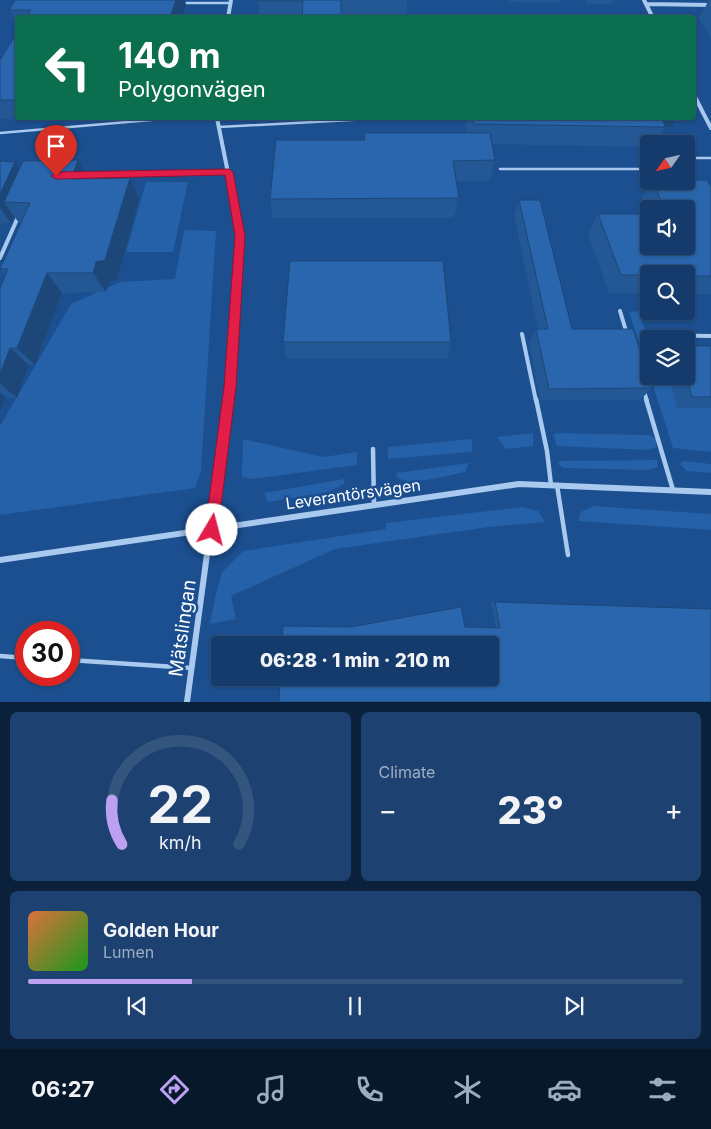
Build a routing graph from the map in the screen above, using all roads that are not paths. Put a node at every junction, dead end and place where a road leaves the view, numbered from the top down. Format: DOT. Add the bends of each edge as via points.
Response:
graph roads {
  1 [pos="644,0"];
  2 [pos="231,2"];
  3 [pos="174,3"];
  4 [pos="646,4"];
  5 [pos="711,5"];
  6 [pos="229,15"];
  7 [pos="652,15"];
  8 [pos="696,98"];
  9 [pos="151,120"];
  10 [pos="218,120"];
  11 [pos="346,120"];
  12 [pos="709,121"];
  13 [pos="219,126"];
  14 [pos="711,128"];
  15 [pos="0,133"];
  16 [pos="695,158"];
  17 [pos="711,158"];
  18 [pos="500,169"];
  19 [pos="640,169"];
  20 [pos="229,172"];
  21 [pos="75,175"];
  22 [pos="20,212"];
  23 [pos="0,258"];
  24 [pos="620,311"];
  25 [pos="522,334"];
  26 [pos="695,336"];
  27 [pos="711,336"];
  28 [pos="628,338"];
  29 [pos="643,385"];
  30 [pos="373,449"];
  31 [pos="554,485"];
  32 [pos="673,490"];
  33 [pos="711,492"];
  34 [pos="374,505"];
  35 [pos="212,530"];
  36 [pos="568,555"];
  37 [pos="0,560"];
  38 [pos="0,656"];
  39 [pos="15,657"];
  40 [pos="80,661"];
  41 [pos="192,668"];
  42 [pos="187,702"];
  1 -- 4 [label="street"];
  2 -- 3 [label="lane"];
  2 -- 6 [label="street"];
  4 -- 5 [label="street"];
  4 -- 7 [label="street"];
  8 -- 12 [label="street"];
  9 -- 15 [label="lane"];
  10 -- 13 [label="street, Mätslingan"];
  11 -- 13 [label="lane"];
  12 -- 14 [label="street"];
  13 -- 20 [label="street, Mätslingan"];
  16 -- 17 [label="lane"];
  18 -- 19 [label="lane"];
  20 -- 21 [label="street"];
  20 -- 35 [label="street, Mätslingan" via="240,236 230,387"];
  22 -- 23 [label="lane"];
  24 -- 28 [label="lane"];
  25 -- 31 [label="lane"];
  26 -- 27 [label="lane"];
  29 -- 32 [label="lane"];
  30 -- 34 [label="lane"];
  31 -- 32 [label="street, Leverantörsvägen"];
  31 -- 34 [label="street, Leverantörsvägen" via="519,484"];
  31 -- 36 [label="lane"];
  32 -- 33 [label="street, Leverantörsvägen"];
  34 -- 35 [label="street, Leverantörsvägen"];
  35 -- 37 [label="street, Leverantörsvägen"];
  35 -- 41 [label="street, Mätslingan"];
  38 -- 39 [label="lane"];
  40 -- 41 [label="lane"];
  41 -- 42 [label="street, Mätslingan"];
}
